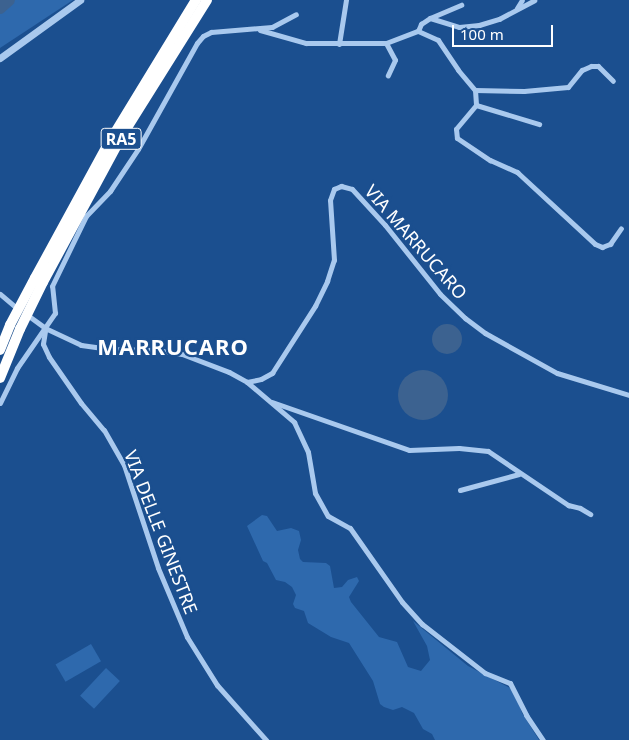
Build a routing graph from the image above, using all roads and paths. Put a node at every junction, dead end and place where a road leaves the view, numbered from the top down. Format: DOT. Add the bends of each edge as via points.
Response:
graph roads {
  1 [pos="80,0"];
  2 [pos="196,0"];
  3 [pos="207,0"];
  4 [pos="346,0"];
  5 [pos="522,0"];
  6 [pos="534,0"];
  7 [pos="461,5"];
  8 [pos="517,9"];
  9 [pos="296,14"];
  10 [pos="430,18"];
  11 [pos="257,30"];
  12 [pos="418,31"];
  13 [pos="339,44"];
  14 [pos="386,44"];
  15 [pos="0,58"];
  16 [pos="388,74"];
  17 [pos="613,81"];
  18 [pos="476,90"];
  19 [pos="476,105"];
  20 [pos="539,124"];
  21 [pos="621,228"];
  22 [pos="39,280"];
  23 [pos="0,294"];
  24 [pos="15,327"];
  25 [pos="45,328"];
  26 [pos="0,350"];
  27 [pos="0,378"];
  28 [pos="247,382"];
  29 [pos="629,395"];
  30 [pos="267,400"];
  31 [pos="0,403"];
  32 [pos="519,474"];
  33 [pos="460,490"];
  34 [pos="590,514"];
  35 [pos="266,740"];
  36 [pos="543,740"];
  1 -- 15 [label="street"];
  2 -- 22 [label="highway, RA5" via="108,144"];
  3 -- 22 [label="highway, RA5" via="118,142"];
  4 -- 13 [label="street"];
  5 -- 8 [label="street"];
  6 -- 8 [label="street"];
  7 -- 10 [label="street"];
  8 -- 10 [label="street" via="479,25 458,27"];
  9 -- 11 [label="street" via="272,28"];
  10 -- 12 [label="street" via="421,24"];
  11 -- 13 [label="street" via="306,42"];
  11 -- 25 [label="street" via="212,32 197,43 138,149 110,191 86,216 52,286 55,313"];
  12 -- 14 [label="street"];
  12 -- 18 [label="street" via="438,40"];
  13 -- 14 [label="street"];
  14 -- 16 [label="street" via="395,60"];
  17 -- 18 [label="street" via="598,66 591,66 582,70 568,86 524,92"];
  18 -- 19 [label="street"];
  19 -- 20 [label="street"];
  19 -- 21 [label="street" via="456,129 457,138 463,144 517,172 595,244 602,247 610,244"];
  22 -- 24 [label="highway, RA5, bridge"];
  23 -- 25 [label="street"];
  24 -- 26 [label="highway, RA5"];
  24 -- 27 [label="highway, RA5"];
  25 -- 28 [label="street" via="81,345 182,354"];
  25 -- 31 [label="street" via="17,368"];
  25 -- 35 [label="street, VIA DELLE GINESTRE" via="43,344 49,357 104,430 124,465 158,568 187,637 217,686"];
  28 -- 29 [label="street, VIA MARRUCARO" via="261,380 272,373 315,306 327,281 334,260 330,200 334,189 341,186 352,189 440,294 485,334 557,373"];
  28 -- 30 [label="street"];
  30 -- 32 [label="street" via="409,450 488,451"];
  30 -- 36 [label="street" via="294,422 308,452 315,493 328,516 350,528 402,602 422,624 486,673 510,683"];
  32 -- 33 [label="street"];
  32 -- 34 [label="street" via="568,505"];
}
